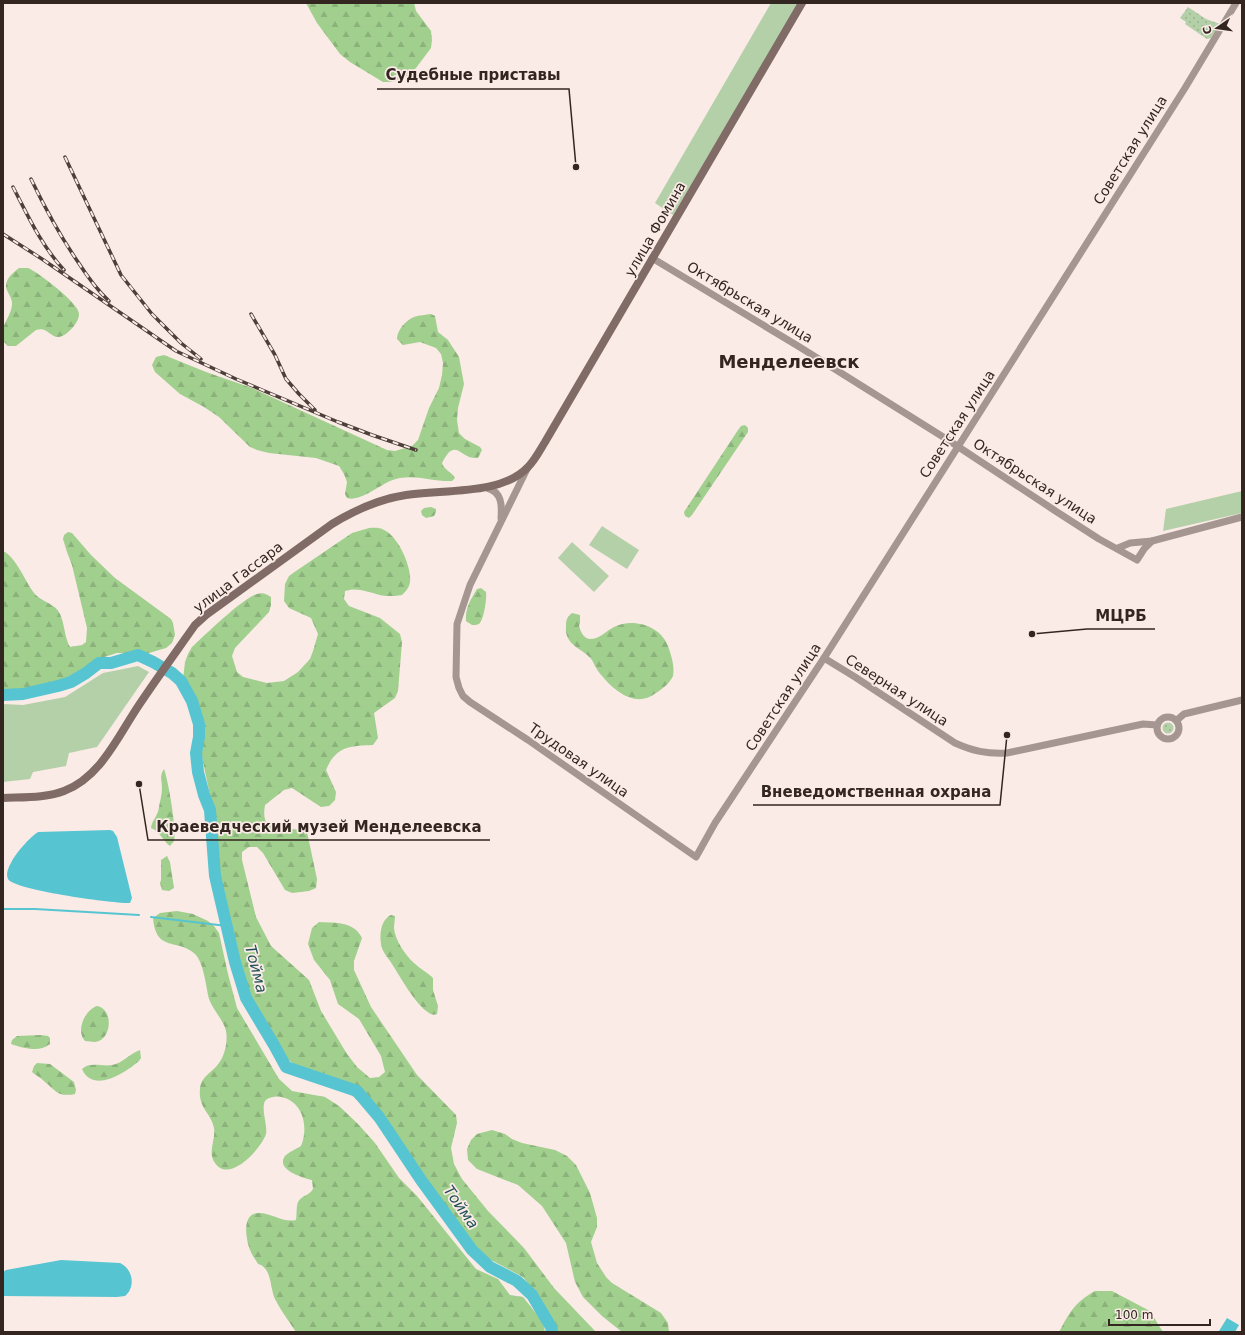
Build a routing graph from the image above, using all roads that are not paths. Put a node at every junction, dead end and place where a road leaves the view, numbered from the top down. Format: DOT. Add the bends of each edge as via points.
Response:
graph roads {
  1 [pos="802,3"];
  2 [pos="1236,3"];
  3 [pos="652,258"];
  4 [pos="958,447"];
  5 [pos="528,467"];
  6 [pos="487,488"];
  7 [pos="1242,517"];
  8 [pos="501,522"];
  9 [pos="1152,541"];
  10 [pos="1118,548"];
  11 [pos="824,658"];
  12 [pos="1242,700"];
  13 [pos="1177,720"];
  14 [pos="1157,725"];
  15 [pos="3,798"];
  16 [pos="696,857"];
  1 -- 3 [label="main road, улица Фомина"];
  2 -- 4 [label="street, Советская улица"];
  3 -- 4 [label="street, Октябрьская улица"];
  3 -- 5 [label="main road, улица Фомина"];
  4 -- 10 [label="street, Октябрьская улица" via="1099,539"];
  4 -- 11 [label="street, Советская улица"];
  5 -- 6 [label="main road, улица Гассара" via="519,475"];
  5 -- 8 [label="street"];
  6 -- 8 [label="street" via="497,492 500,497"];
  6 -- 15 [label="main road, улица Гассара" via="406,495 384,500 332,524 195,625 101,764 84,780 63,792"];
  7 -- 9 [label="street"];
  8 -- 16 [label="street, Трудовая улица" via="470,585 457,624 456,677 463,696"];
  9 -- 10 [label="street" via="1130,543"];
  9 -- 10 [label="street, Октябрьская улица" via="1137,560"];
  11 -- 14 [label="street, Северная улица" via="955,743 979,752 1007,753 1143,724"];
  11 -- 16 [label="street, Советская улица" via="715,823"];
  12 -- 13 [label="street" via="1184,714"];
  13 -- 14 [label="street" via="1173,717 1163,717"];
  13 -- 14 [label="street" via="1180,729 1171,739 1162,738"];
}
